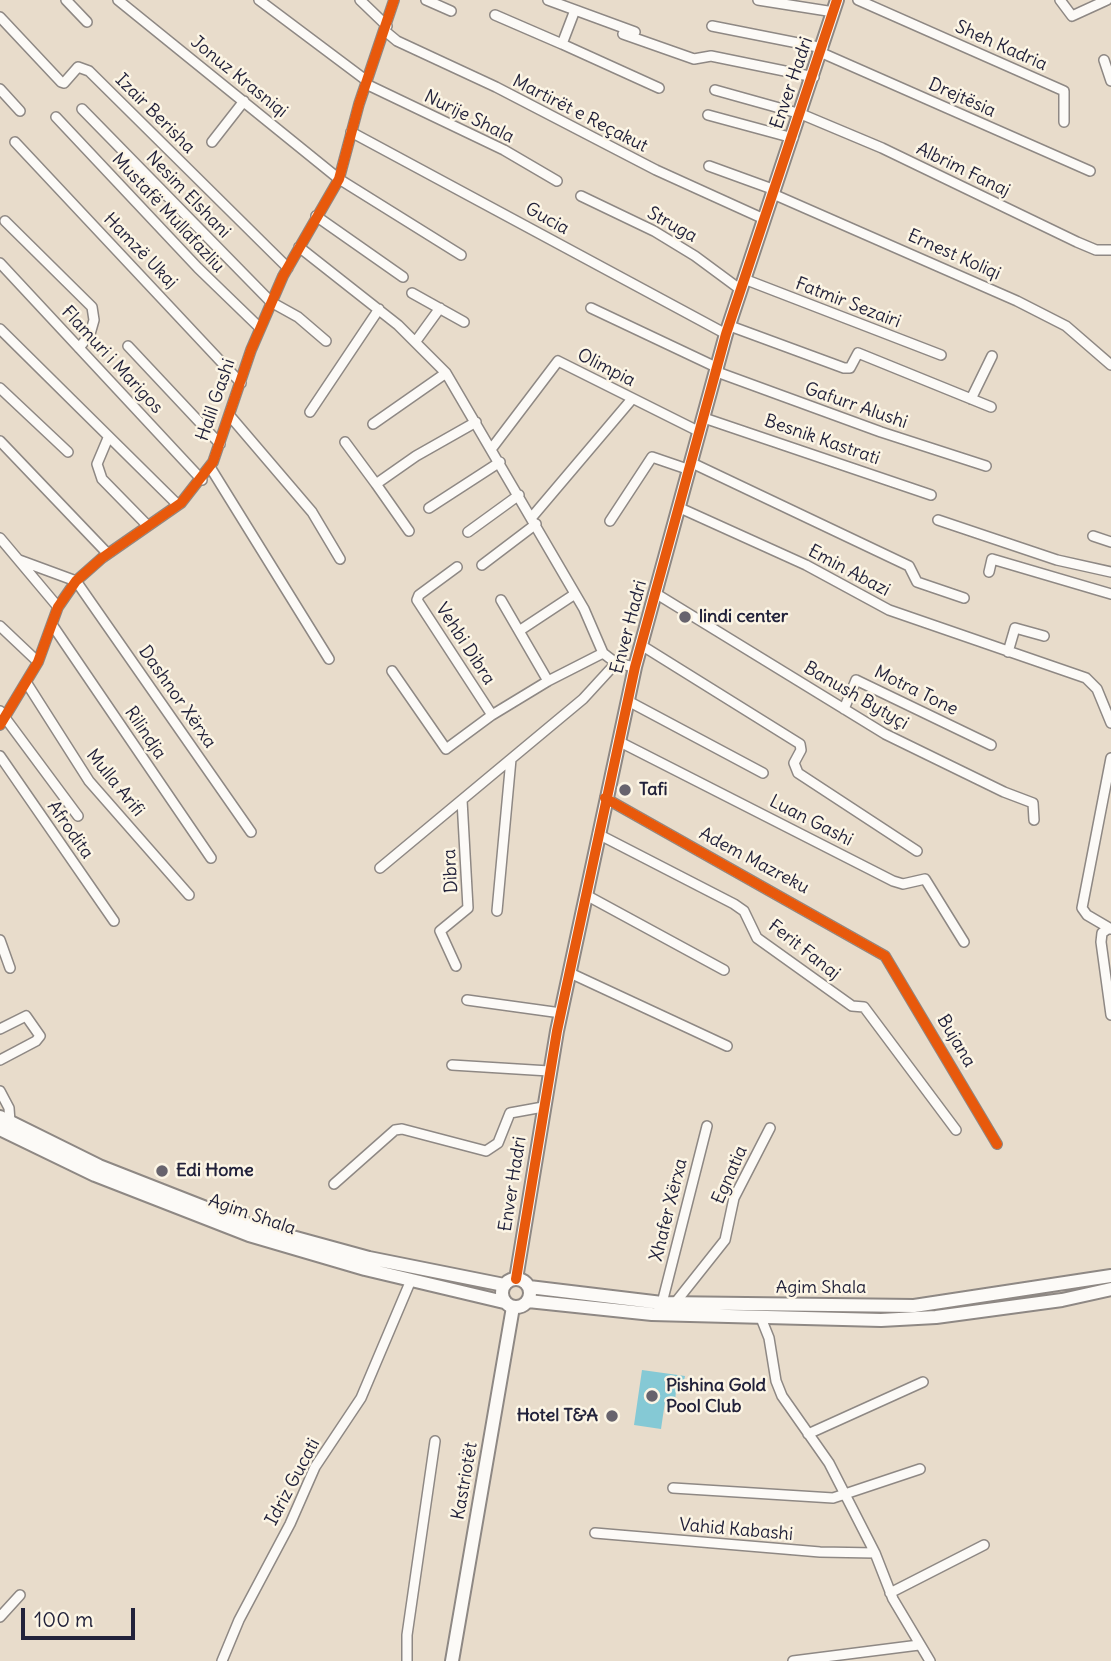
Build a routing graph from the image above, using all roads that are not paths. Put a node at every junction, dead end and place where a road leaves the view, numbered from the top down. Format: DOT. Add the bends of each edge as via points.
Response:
graph roads {
  1 [pos="66,0"];
  2 [pos="118,0"];
  3 [pos="260,0"];
  4 [pos="360,0"];
  5 [pos="394,0"];
  6 [pos="426,0"];
  7 [pos="548,0"];
  8 [pos="758,0"];
  9 [pos="858,0"];
  10 [pos="1060,0"];
  11 [pos="1107,0"];
  12 [pos="836,6"];
  13 [pos="575,10"];
  14 [pos="452,11"];
  15 [pos="495,15"];
  16 [pos="0,18"];
  17 [pos="87,22"];
  18 [pos="712,26"];
  19 [pos="386,28"];
  20 [pos="623,34"];
  21 [pos="562,44"];
  22 [pos="678,48"];
  23 [pos="822,51"];
  24 [pos="1104,60"];
  25 [pos="814,77"];
  26 [pos="1111,81"];
  27 [pos="367,82"];
  28 [pos="659,88"];
  29 [pos="0,89"];
  30 [pos="715,90"];
  31 [pos="244,101"];
  32 [pos="82,109"];
  33 [pos="20,111"];
  34 [pos="801,114"];
  35 [pos="708,115"];
  36 [pos="56,117"];
  37 [pos="1064,122"];
  38 [pos="351,132"];
  39 [pos="793,138"];
  40 [pos="15,142"];
  41 [pos="212,142"];
  42 [pos="709,166"];
  43 [pos="1090,171"];
  44 [pos="339,179"];
  45 [pos="557,181"];
  46 [pos="774,192"];
  47 [pos="581,196"];
  48 [pos="316,216"];
  49 [pos="764,219"];
  50 [pos="5,221"];
  51 [pos="299,247"];
  52 [pos="1111,250"];
  53 [pos="461,255"];
  54 [pos="0,263"];
  55 [pos="288,268"];
  56 [pos="403,277"];
  57 [pos="743,284"];
  58 [pos="412,293"];
  59 [pos="271,302"];
  60 [pos="440,308"];
  61 [pos="591,308"];
  62 [pos="379,309"];
  63 [pos="464,322"];
  64 [pos="260,328"];
  65 [pos="0,329"];
  66 [pos="728,330"];
  67 [pos="326,341"];
  68 [pos="416,341"];
  69 [pos="128,346"];
  70 [pos="79,348"];
  71 [pos="941,355"];
  72 [pos="992,356"];
  73 [pos="1111,365"];
  74 [pos="717,370"];
  75 [pos="446,373"];
  76 [pos="241,383"];
  77 [pos="0,388"];
  78 [pos="632,399"];
  79 [pos="971,399"];
  80 [pos="991,407"];
  81 [pos="310,412"];
  82 [pos="230,416"];
  83 [pos="704,418"];
  84 [pos="476,422"];
  85 [pos="373,424"];
  86 [pos="700,432"];
  87 [pos="108,438"];
  88 [pos="0,441"];
  89 [pos="345,442"];
  90 [pos="220,444"];
  91 [pos="492,448"];
  92 [pos="68,452"];
  93 [pos="500,462"];
  94 [pos="986,466"];
  95 [pos="209,467"];
  96 [pos="691,467"];
  97 [pos="202,480"];
  98 [pos="376,484"];
  99 [pos="519,495"];
  100 [pos="931,495"];
  101 [pos="178,505"];
  102 [pos="429,508"];
  103 [pos="680,508"];
  104 [pos="938,520"];
  105 [pos="534,521"];
  106 [pos="610,521"];
  107 [pos="148,526"];
  108 [pos="409,531"];
  109 [pos="468,532"];
  110 [pos="1093,536"];
  111 [pos="0,538"];
  112 [pos="1111,542"];
  113 [pos="108,554"];
  114 [pos="340,559"];
  115 [pos="19,560"];
  116 [pos="482,565"];
  117 [pos="457,567"];
  118 [pos="989,572"];
  119 [pos="1111,572"];
  120 [pos="76,581"];
  121 [pos="655,593"];
  122 [pos="575,594"];
  123 [pos="1111,594"];
  124 [pos="964,598"];
  125 [pos="501,600"];
  126 [pos="58,607"];
  127 [pos="0,626"];
  128 [pos="53,626"];
  129 [pos="522,629"];
  130 [pos="1044,636"];
  131 [pos="641,645"];
  132 [pos="1008,652"];
  133 [pos="603,653"];
  134 [pos="329,659"];
  135 [pos="38,662"];
  136 [pos="616,663"];
  137 [pos="635,667"];
  138 [pos="391,671"];
  139 [pos="548,681"];
  140 [pos="26,682"];
  141 [pos="628,701"];
  142 [pos="844,709"];
  143 [pos="492,715"];
  144 [pos="2,717"];
  145 [pos="1111,723"];
  146 [pos="618,741"];
  147 [pos="991,745"];
  148 [pos="0,756"];
  149 [pos="1111,758"];
  150 [pos="511,759"];
  151 [pos="763,773"];
  152 [pos="605,798"];
  153 [pos="462,800"];
  154 [pos="78,816"];
  155 [pos="1034,820"];
  156 [pos="251,832"];
  157 [pos="598,834"];
  158 [pos="917,851"];
  159 [pos="211,858"];
  160 [pos="380,868"];
  161 [pos="189,895"];
  162 [pos="586,895"];
  163 [pos="497,911"];
  164 [pos="114,921"];
  165 [pos="1110,929"];
  166 [pos="0,940"];
  167 [pos="964,942"];
  168 [pos="885,956"];
  169 [pos="456,966"];
  170 [pos="10,968"];
  171 [pos="724,970"];
  172 [pos="570,973"];
  173 [pos="467,1000"];
  174 [pos="561,1013"];
  175 [pos="1111,1015"];
  176 [pos="0,1029"];
  177 [pos="727,1046"];
  178 [pos="1,1056"];
  179 [pos="452,1065"];
  180 [pos="549,1071"];
  181 [pos="0,1091"];
  182 [pos="543,1107"];
  183 [pos="3,1123"];
  184 [pos="707,1126"];
  185 [pos="770,1128"];
  186 [pos="956,1130"];
  187 [pos="997,1144"];
  188 [pos="334,1184"];
  189 [pos="1111,1276"];
  190 [pos="411,1280"];
  191 [pos="510,1282"];
  192 [pos="529,1287"];
  193 [pos="1111,1289"];
  194 [pos="528,1301"];
  195 [pos="668,1303"];
  196 [pos="508,1305"];
  197 [pos="761,1318"];
  198 [pos="923,1382"];
  199 [pos="808,1434"];
  200 [pos="435,1441"];
  201 [pos="919,1469"];
  202 [pos="673,1488"];
  203 [pos="846,1495"];
  204 [pos="595,1533"];
  205 [pos="984,1545"];
  206 [pos="875,1553"];
  207 [pos="890,1593"];
  208 [pos="20,1595"];
  209 [pos="0,1617"];
  210 [pos="919,1645"];
  211 [pos="222,1661"];
  212 [pos="407,1661"];
  213 [pos="452,1661"];
  214 [pos="793,1661"];
  215 [pos="930,1661"];
  1 -- 17 [label="street"];
  2 -- 31 [label="street, Jonuz Krasniqi"];
  3 -- 27 [label="street, Nurije Shala"];
  4 -- 19 [label="street, Martirët e Reçakut"];
  5 -- 19 [label="street, Halil Gashi"];
  6 -- 14 [label="street"];
  7 -- 13 [label="street"];
  8 -- 12 [label="street"];
  9 -- 37 [label="street, Sheh Kadria" via="1064,91"];
  10 -- 11 [label="street" via="1072,16"];
  12 -- 23 [label="main road, Enver Hadri"];
  13 -- 21 [label="street"];
  13 -- 22 [label="street"];
  15 -- 21 [label="street"];
  16 -- 55 [label="street, Izair Berisha" via="61,82 78,67 89,71"];
  18 -- 23 [label="street, Drejtësia"];
  19 -- 27 [label="street, Halil Gashi"];
  19 -- 49 [label="street, Martirët e Reçakut" via="397,41"];
  20 -- 25 [label="street" via="694,59 711,56"];
  21 -- 28 [label="street"];
  23 -- 25 [label="main road, Enver Hadri"];
  23 -- 43 [label="street, Drejtësia"];
  24 -- 26 [label="street"];
  25 -- 34 [label="main road, Enver Hadri"];
  27 -- 38 [label="street, Halil Gashi"];
  27 -- 45 [label="street, Nurije Shala" via="504,149"];
  29 -- 33 [label="street"];
  30 -- 34 [label="street, Enver Hadri"];
  31 -- 41 [label="street"];
  31 -- 44 [label="street, Jonuz Krasniqi"];
  32 -- 59 [label="street, Nesim Elshani"];
  34 -- 39 [label="main road, Enver Hadri"];
  34 -- 52 [label="street, Albrim Fanaj" via="1077,242"];
  35 -- 39 [label="street, Enver Hadri"];
  36 -- 64 [label="street, Mustafë Mullafazliu"];
  38 -- 44 [label="street, Halil Gashi"];
  38 -- 66 [label="street, Gucia"];
  39 -- 46 [label="main road, Enver Hadri"];
  40 -- 76 [label="street, Hamzë Ukaj"];
  42 -- 46 [label="street"];
  44 -- 48 [label="street, Halil Gashi"];
  44 -- 53 [label="street, Jonuz Krasniqi"];
  46 -- 49 [label="main road, Enver Hadri"];
  46 -- 73 [label="street, Ernest Koliqi" via="1017,300 1066,326"];
  47 -- 57 [label="street, Struga" via="654,231"];
  48 -- 51 [label="street, Halil Gashi"];
  48 -- 56 [label="street"];
  49 -- 57 [label="main road, Enver Hadri"];
  50 -- 70 [label="street" via="92,307 90,334"];
  51 -- 55 [label="street, Halil Gashi"];
  51 -- 62 [label="street"];
  54 -- 70 [label="street, Flamuri i Marigos"];
  55 -- 59 [label="street, Halil Gashi"];
  57 -- 66 [label="main road, Enver Hadri"];
  57 -- 71 [label="street, Fatmir Sezairi"];
  58 -- 60 [label="street"];
  59 -- 64 [label="street, Halil Gashi"];
  59 -- 67 [label="street, Nesim Elshani"];
  60 -- 63 [label="street"];
  60 -- 68 [label="street"];
  61 -- 74 [label="street, Gafurr Alushi"];
  62 -- 68 [label="street"];
  62 -- 81 [label="street"];
  64 -- 76 [label="street, Halil Gashi"];
  65 -- 87 [label="street"];
  66 -- 74 [label="main road, Enver Hadri"];
  66 -- 79 [label="street, Gucia" via="844,368 850,368 858,353"];
  68 -- 75 [label="street"];
  69 -- 90 [label="street"];
  70 -- 97 [label="street, Flamuri i Marigos"];
  72 -- 79 [label="street"];
  74 -- 83 [label="main road, Enver Hadri"];
  74 -- 94 [label="street, Gafurr Alushi"];
  75 -- 84 [label="street"];
  75 -- 85 [label="street"];
  76 -- 82 [label="street, Halil Gashi"];
  77 -- 92 [label="street"];
  78 -- 86 [label="street, Olimpia"];
  78 -- 91 [label="street, Olimpia" via="558,361"];
  78 -- 105 [label="street"];
  79 -- 80 [label="street"];
  82 -- 90 [label="street, Halil Gashi"];
  82 -- 114 [label="street" via="312,512"];
  83 -- 86 [label="main road, Enver Hadri"];
  83 -- 100 [label="street, Besnik Kastrati"];
  84 -- 91 [label="street"];
  84 -- 98 [label="street"];
  86 -- 96 [label="main road, Enver Hadri"];
  87 -- 101 [label="street"];
  87 -- 107 [label="street" via="97,464 102,479"];
  88 -- 113 [label="street"];
  89 -- 98 [label="street"];
  90 -- 95 [label="street, Halil Gashi"];
  91 -- 93 [label="street"];
  93 -- 99 [label="street"];
  93 -- 102 [label="street"];
  95 -- 97 [label="street, Halil Gashi"];
  95 -- 134 [label="street"];
  96 -- 103 [label="main road, Enver Hadri"];
  96 -- 106 [label="street" via="652,457"];
  96 -- 124 [label="street" via="909,566 917,582"];
  97 -- 101 [label="street, Halil Gashi"];
  98 -- 108 [label="street"];
  99 -- 105 [label="street"];
  99 -- 109 [label="street"];
  101 -- 107 [label="street, Halil Gashi"];
  103 -- 121 [label="main road, Enver Hadri"];
  103 -- 132 [label="street, Emin Abazi" via="806,565 888,610"];
  104 -- 119 [label="street" via="1045,556"];
  105 -- 116 [label="street"];
  105 -- 122 [label="street"];
  107 -- 113 [label="street, Halil Gashi"];
  110 -- 112 [label="street"];
  111 -- 115 [label="street"];
  113 -- 120 [label="street, Halil Gashi"];
  115 -- 120 [label="street"];
  115 -- 126 [label="street"];
  117 -- 143 [label="street, Vehbi Dibra" via="417,600"];
  118 -- 123 [label="street" via="992,559"];
  120 -- 126 [label="street, Halil Gashi"];
  120 -- 156 [label="street, Dashnor Xërxa"];
  121 -- 131 [label="main road, Enver Hadri"];
  121 -- 142 [label="street, Banush Bytyçi"];
  122 -- 129 [label="street"];
  122 -- 133 [label="street"];
  125 -- 139 [label="street"];
  126 -- 128 [label="street, Halil Gashi"];
  127 -- 135 [label="street"];
  128 -- 135 [label="street, Halil Gashi"];
  128 -- 159 [label="street, Rilindja"];
  130 -- 132 [label="street" via="1015,628"];
  131 -- 137 [label="main road, Enver Hadri"];
  131 -- 158 [label="street" via="800,744 794,763 798,773"];
  132 -- 145 [label="street, Emin Abazi" via="1086,678 1097,689"];
  133 -- 136 [label="street"];
  133 -- 139 [label="street"];
  135 -- 140 [label="street, Halil Gashi"];
  136 -- 137 [label="street"];
  136 -- 150 [label="street, Dibra" via="583,699"];
  137 -- 141 [label="main road, Enver Hadri"];
  138 -- 143 [label="street" via="446,749"];
  139 -- 143 [label="street"];
  140 -- 144 [label="street, Halil Gashi"];
  140 -- 161 [label="street, Mulla Arifi" via="89,782"];
  141 -- 146 [label="main road, Enver Hadri"];
  141 -- 151 [label="street"];
  142 -- 147 [label="street, Motra Tone" via="856,680"];
  142 -- 155 [label="street, Banush Bytyçi" via="885,734 1033,803"];
  144 -- 154 [label="street, Halil Gashi"];
  146 -- 152 [label="main road, Enver Hadri"];
  146 -- 167 [label="street, Luan Gashi" via="893,881 902,884 925,879"];
  148 -- 164 [label="street, Afrodita"];
  149 -- 165 [label="street" via="1082,908"];
  150 -- 153 [label="street, Dibra"];
  150 -- 163 [label="street"];
  152 -- 157 [label="main road, Enver Hadri"];
  152 -- 168 [label="street, Adem Mazreku"];
  153 -- 160 [label="street, Dibra"];
  153 -- 169 [label="street, Dibra" via="468,908 440,931"];
  157 -- 162 [label="main road, Enver Hadri"];
  157 -- 186 [label="street, Ferit Fanaj" via="734,904 744,911 757,938 852,1006 864,1007"];
  162 -- 171 [label="street"];
  162 -- 172 [label="main road, Enver Hadri"];
  165 -- 175 [label="street" via="1102,933 1101,942"];
  166 -- 170 [label="street"];
  168 -- 187 [label="street, Bujana"];
  172 -- 174 [label="main road, Enver Hadri"];
  172 -- 177 [label="street"];
  173 -- 174 [label="street"];
  174 -- 180 [label="main road, Enver Hadri"];
  176 -- 178 [label="street" via="26,1016 40,1036"];
  179 -- 180 [label="street"];
  180 -- 182 [label="main road, Enver Hadri"];
  181 -- 183 [label="street" via="9,1108"];
  182 -- 188 [label="street" via="510,1112 498,1143 486,1151 395,1130"];
  182 -- 191 [label="main road, Enver Hadri"];
  183 -- 190 [label="main road, Agim Shala" via="95,1175 249,1235"];
  183 -- 191 [label="main road, Agim Shala" via="252,1226 369,1258"];
  184 -- 195 [label="street, Xhafer Xërxa"];
  185 -- 195 [label="street, Egnatia" via="734,1198 725,1240"];
  189 -- 195 [label="main road, Agim Shala" via="914,1306"];
  190 -- 196 [label="main road, Agim Shala"];
  190 -- 211 [label="street, Idriz Gucati" via="361,1398 315,1467"];
  191 -- 192 [label="main road, Agim Shala"];
  191 -- 196 [label="main road" via="501,1294"];
  192 -- 194 [label="main road"];
  192 -- 195 [label="main road, Agim Shala"];
  193 -- 197 [label="main road, Agim Shala" via="936,1317"];
  194 -- 196 [label="main road" via="522,1306"];
  194 -- 197 [label="main road, Agim Shala" via="652,1314"];
  196 -- 213 [label="main road, Kastriotët"];
  197 -- 199 [label="street" via="776,1381"];
  198 -- 199 [label="street"];
  199 -- 203 [label="street"];
  200 -- 212 [label="street"];
  201 -- 203 [label="street"];
  202 -- 203 [label="street" via="833,1499"];
  203 -- 206 [label="street"];
  204 -- 206 [label="street, Vahid Kabashi"];
  205 -- 207 [label="street"];
  206 -- 207 [label="street"];
  207 -- 210 [label="street"];
  208 -- 209 [label="street"];
  210 -- 214 [label="street"];
  210 -- 215 [label="street"];
}
